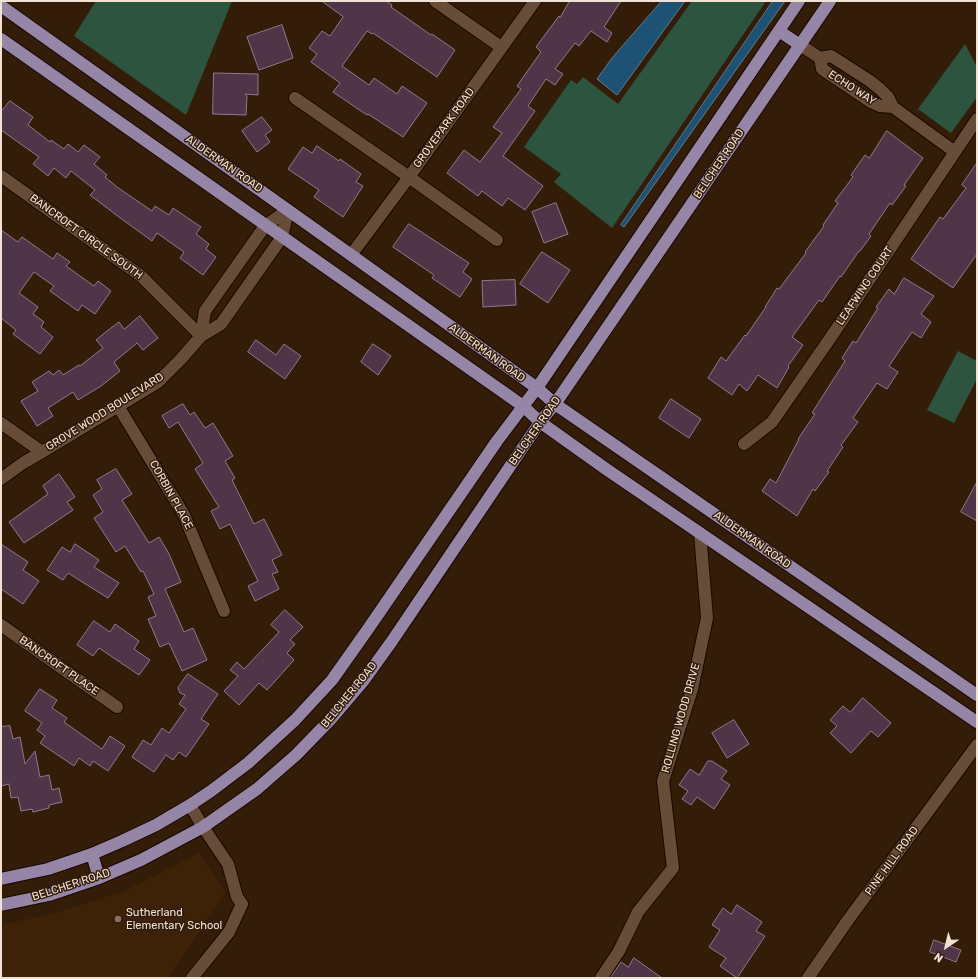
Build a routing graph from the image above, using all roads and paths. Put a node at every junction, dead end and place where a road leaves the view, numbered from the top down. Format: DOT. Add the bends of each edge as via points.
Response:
graph roads {
  1 [pos="435,1"];
  2 [pos="535,1"];
  3 [pos="799,1"];
  4 [pos="830,1"];
  5 [pos="1,6"];
  6 [pos="779,31"];
  7 [pos="1,40"];
  8 [pos="800,45"];
  9 [pos="501,48"];
  10 [pos="820,58"];
  11 [pos="870,81"];
  12 [pos="861,95"];
  13 [pos="294,98"];
  14 [pos="893,107"];
  15 [pos="977,119"];
  16 [pos="955,152"];
  17 [pos="1,176"];
  18 [pos="409,177"];
  19 [pos="288,210"];
  20 [pos="265,226"];
  21 [pos="282,237"];
  22 [pos="497,240"];
  23 [pos="351,255"];
  24 [pos="201,336"];
  25 [pos="536,388"];
  26 [pos="555,404"];
  27 [pos="118,406"];
  28 [pos="523,406"];
  29 [pos="540,422"];
  30 [pos="1,423"];
  31 [pos="744,444"];
  32 [pos="42,452"];
  33 [pos="1,479"];
  34 [pos="700,533"];
  35 [pos="224,611"];
  36 [pos="1,625"];
  37 [pos="977,695"];
  38 [pos="117,707"];
  39 [pos="977,722"];
  40 [pos="977,745"];
  41 [pos="190,805"];
  42 [pos="203,827"];
  43 [pos="92,854"];
  44 [pos="100,878"];
  45 [pos="1,879"];
  46 [pos="1,905"];
  47 [pos="192,978"];
  48 [pos="601,978"];
  49 [pos="808,978"];
  1 -- 9 [label="street"];
  2 -- 9 [label="street, GROVEPARK ROAD"];
  3 -- 6 [label="main road, BELCHER ROAD"];
  4 -- 8 [label="main road, BELCHER ROAD"];
  5 -- 19 [label="main road, ALDERMAN ROAD"];
  6 -- 8 [label="main road"];
  6 -- 25 [label="main road, BELCHER ROAD"];
  7 -- 20 [label="main road, ALDERMAN ROAD"];
  8 -- 10 [label="street, ECHO WAY"];
  8 -- 26 [label="main road, BELCHER ROAD"];
  9 -- 18 [label="street, GROVEPARK ROAD"];
  10 -- 11 [label="street, ECHO WAY" via="831,56"];
  10 -- 12 [label="street, ECHO WAY" via="822,69"];
  11 -- 12 [label="street"];
  11 -- 14 [label="street, ECHO WAY" via="888,97"];
  12 -- 14 [label="street, ECHO WAY" via="880,106"];
  13 -- 18 [label="street"];
  14 -- 16 [label="street, ECHO WAY"];
  15 -- 16 [label="street, LEAFWING COURT"];
  16 -- 31 [label="street, LEAFWING COURT" via="772,422"];
  17 -- 24 [label="street, BANCROFT CIRCLE SOUTH" via="141,276"];
  18 -- 22 [label="street"];
  18 -- 23 [label="street, GROVEPARK ROAD"];
  19 -- 20 [label="street"];
  19 -- 21 [label="street, GROVE WOOD BOULEVARD"];
  19 -- 23 [label="main road, ALDERMAN ROAD"];
  20 -- 21 [label="main road, ALDERMAN ROAD"];
  20 -- 24 [label="street" via="205,310"];
  21 -- 24 [label="street, GROVE WOOD BOULEVARD" via="221,324"];
  21 -- 28 [label="main road, ALDERMAN ROAD"];
  23 -- 25 [label="main road, ALDERMAN ROAD"];
  24 -- 27 [label="street, GROVE WOOD BOULEVARD" via="158,382"];
  25 -- 26 [label="main road, ALDERMAN ROAD"];
  25 -- 28 [label="main road, BELCHER ROAD"];
  26 -- 29 [label="main road, BELCHER ROAD"];
  26 -- 37 [label="main road, ALDERMAN ROAD"];
  27 -- 32 [label="street, GROVE WOOD BOULEVARD"];
  27 -- 35 [label="street, CORBIN PLACE" via="184,515"];
  28 -- 29 [label="main road, ALDERMAN ROAD"];
  28 -- 41 [label="main road, BELCHER ROAD" via="332,680 295,720 248,764"];
  29 -- 34 [label="main road, ALDERMAN ROAD"];
  29 -- 42 [label="main road, BELCHER ROAD" via="364,680 296,755 257,789"];
  30 -- 32 [label="street"];
  32 -- 33 [label="street, GROVE WOOD BOULEVARD" via="23,462"];
  34 -- 39 [label="main road, ALDERMAN ROAD"];
  34 -- 48 [label="street, ROLLING WOOD DRIVE" via="708,618 692,689 663,781 673,868 638,912 619,951"];
  36 -- 38 [label="street, BANCROFT PLACE"];
  40 -- 49 [label="street, PINE HILL ROAD"];
  41 -- 42 [label="street"];
  41 -- 43 [label="main road, BELCHER ROAD"];
  42 -- 44 [label="main road, BELCHER ROAD"];
  42 -- 47 [label="street" via="228,864 237,897 242,904 229,932"];
  43 -- 44 [label="main road"];
  43 -- 45 [label="main road, BELCHER ROAD" via="48,869"];
  44 -- 46 [label="main road, BELCHER ROAD" via="49,895"];
}
